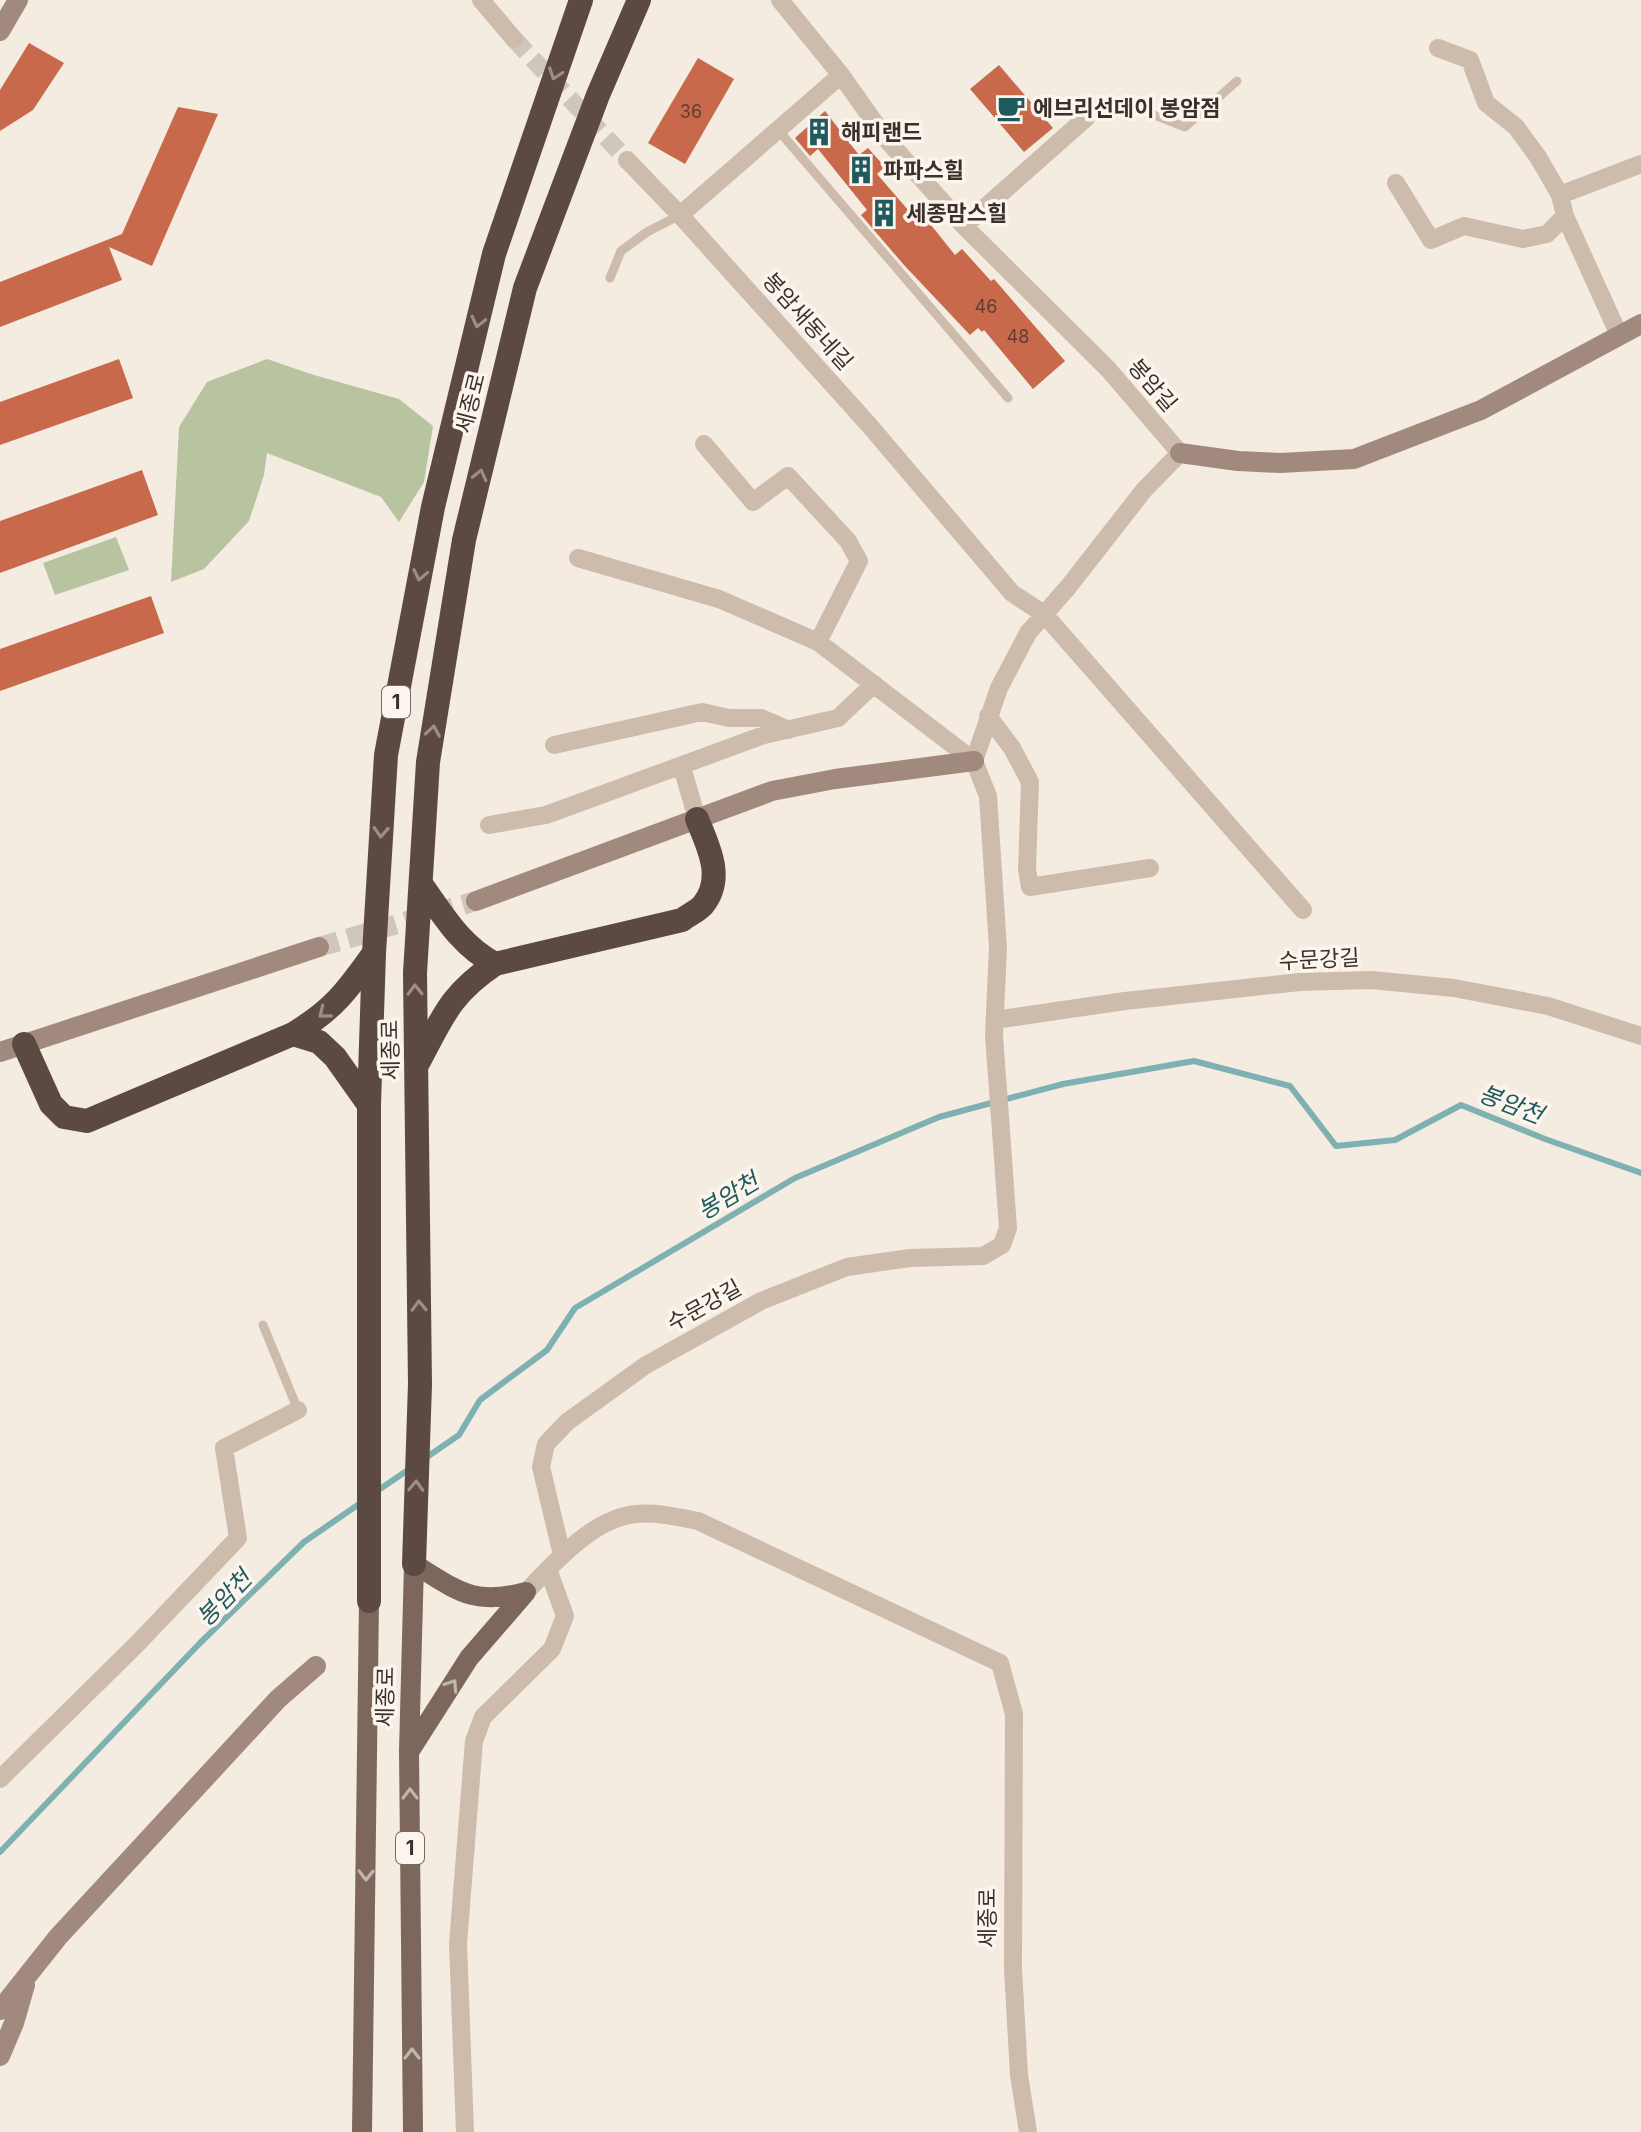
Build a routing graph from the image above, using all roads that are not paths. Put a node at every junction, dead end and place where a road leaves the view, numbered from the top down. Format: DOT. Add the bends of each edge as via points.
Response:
graph roads {
  1 [pos="18,0"];
  2 [pos="481,0"];
  3 [pos="581,0"];
  4 [pos="631,0"];
  5 [pos="639,0"];
  6 [pos="780,0"];
  7 [pos="0,31"];
  8 [pos="514,39"];
  9 [pos="1438,48"];
  10 [pos="841,75"];
  11 [pos="1237,81"];
  12 [pos="598,95"];
  13 [pos="1086,118"];
  14 [pos="778,130"];
  15 [pos="627,160"];
  16 [pos="1641,164"];
  17 [pos="1396,183"];
  18 [pos="1560,195"];
  19 [pos="680,215"];
  20 [pos="1565,216"];
  21 [pos="964,226"];
  22 [pos="610,278"];
  23 [pos="1641,324"];
  24 [pos="1619,335"];
  25 [pos="1008,398"];
  26 [pos="704,444"];
  27 [pos="1180,453"];
  28 [pos="578,558"];
  29 [pos="1044,614"];
  30 [pos="818,642"];
  31 [pos="874,684"];
  32 [pos="988,716"];
  33 [pos="792,731"];
  34 [pos="554,745"];
  35 [pos="974,761"];
  36 [pos="682,767"];
  37 [pos="697,819"];
  38 [pos="489,825"];
  39 [pos="1150,868"];
  40 [pos="421,884"];
  41 [pos="476,901"];
  42 [pos="1303,910"];
  43 [pos="319,947"];
  44 [pos="374,953"];
  45 [pos="495,964"];
  46 [pos="994,1028"];
  47 [pos="293,1034"];
  48 [pos="1641,1036"];
  49 [pos="24,1044"];
  50 [pos="0,1052"];
  51 [pos="416,1067"];
  52 [pos="369,1105"];
  53 [pos="263,1325"];
  54 [pos="298,1410"];
  55 [pos="562,1555"];
  56 [pos="414,1564"];
  57 [pos="548,1569"];
  58 [pos="526,1592"];
  59 [pos="369,1601"];
  60 [pos="316,1666"];
  61 [pos="409,1751"];
  62 [pos="0,1779"];
  63 [pos="27,1977"];
  64 [pos="0,2010"];
  65 [pos="0,2056"];
  66 [pos="363,2128"];
  67 [pos="413,2132"];
  68 [pos="465,2132"];
  69 [pos="1028,2132"];
  1 -- 7 [label="street"];
  2 -- 8 [label="street"];
  3 -- 44 [label="highway, 세종로 / 1, one-way" via="494,254 433,507 386,755"];
  4 -- 12 [label="lane"];
  5 -- 12 [label="highway, 세종로 / 1"];
  6 -- 10 [label="street, 봉암길"];
  9 -- 18 [label="street" via="1470,60 1486,103 1516,127"];
  10 -- 14 [label="street"];
  10 -- 21 [label="street, 봉암길" via="887,140"];
  11 -- 13 [label="lane" via="1185,127 1132,106"];
  40 -- 12 [label="highway, 세종로 / 1, one-way" via="428,762 464,540 525,288"];
  13 -- 21 [label="street"];
  14 -- 19 [label="street"];
  14 -- 25 [label="lane"];
  15 -- 19 [label="street, 봉암새동네길"];
  16 -- 18 [label="street"];
  17 -- 20 [label="street" via="1431,240 1464,226 1523,239 1547,234"];
  18 -- 20 [label="street"];
  19 -- 22 [label="lane" via="621,251"];
  19 -- 29 [label="street, 봉암새동네길" via="1012,593"];
  20 -- 24 [label="street"];
  21 -- 27 [label="street, 봉암길" via="1108,369"];
  23 -- 24 [label="street"];
  24 -- 27 [label="street" via="1481,410 1354,459 1280,463"];
  26 -- 30 [label="street" via="753,502 788,476 848,541 859,561"];
  27 -- 29 [label="street"];
  28 -- 30 [label="street" via="719,599"];
  29 -- 32 [label="street" via="1028,633"];
  29 -- 42 [label="street, 봉암새동네길"];
  30 -- 31 [label="street"];
  31 -- 33 [label="street" via="838,718"];
  31 -- 35 [label="street"];
  32 -- 35 [label="street"];
  32 -- 39 [label="street" via="1030,782 1030,887"];
  33 -- 34 [label="street" via="761,718 702,712"];
  33 -- 36 [label="street" via="764,735"];
  35 -- 37 [label="street" via="772,791"];
  35 -- 46 [label="street" via="988,796 998,948"];
  36 -- 37 [label="street"];
  36 -- 38 [label="street" via="546,815"];
  37 -- 41 [label="street"];
  37 -- 45 [label="highway" via="714,862 713,885 703,905 682,920"];
  40 -- 45 [label="highway" via="461,939"];
  51 -- 40 [label="highway, 세종로 / 1, one-way"];
  43 -- 49 [label="street"];
  44 -- 47 [label="highway, one-way" via="341,999"];
  44 -- 52 [label="highway, 세종로 / 1"];
  45 -- 51 [label="highway" via="452,999"];
  46 -- 48 [label="street, 수문강길" via="1125,1001 1300,982 1371,980 1454,988 1548,1006"];
  46 -- 55 [label="street, 수문강길" via="1008,1228 1002,1245 983,1256 847,1267 761,1301 646,1365 567,1422 546,1444 541,1467"];
  47 -- 49 [label="highway" via="87,1121 64,1117 51,1104"];
  47 -- 52 [label="highway" via="327,1049"];
  49 -- 50 [label="street"];
  56 -- 51 [label="highway, 세종로 / 1, one-way" via="420,1384"];
  52 -- 59 [label="highway, 세종로 / 1"];
  53 -- 54 [label="lane"];
  54 -- 62 [label="street" via="224,1448 238,1538"];
  55 -- 57 [label="street, 세종로"];
  55 -- 69 [label="street, 세종로" via="598,1527 633,1514 698,1521 1000,1663 1014,1714 1013,1969"];
  56 -- 58 [label="main road" via="476,1598"];
  56 -- 61 [label="main road, 세종로 / 1"];
  57 -- 58 [label="street, 세종로"];
  57 -- 68 [label="street" via="565,1616 552,1649 483,1717 474,1741 458,1944"];
  61 -- 58 [label="main road, one-way" via="469,1658"];
  59 -- 66 [label="main road, 세종로 / 1, one-way"];
  60 -- 63 [label="street" via="268,1711"];
  67 -- 61 [label="main road, 세종로 / 1, one-way"];
  63 -- 64 [label="street"];
  63 -- 65 [label="street"];
}
